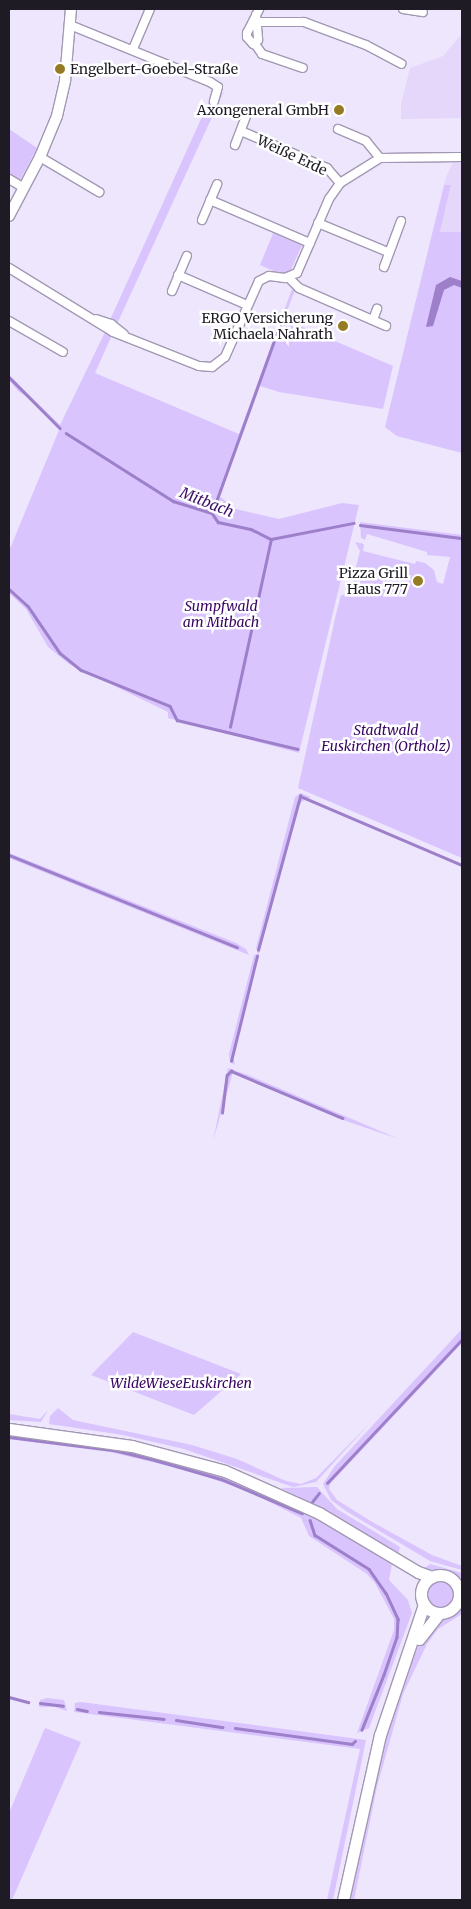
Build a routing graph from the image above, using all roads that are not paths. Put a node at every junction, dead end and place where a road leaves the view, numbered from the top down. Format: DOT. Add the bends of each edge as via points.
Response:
graph roads {
  1 [pos="71,9"];
  2 [pos="150,9"];
  3 [pos="403,9"];
  4 [pos="423,12"];
  5 [pos="257,15"];
  6 [pos="70,24"];
  7 [pos="133,49"];
  8 [pos="402,64"];
  9 [pos="303,68"];
  10 [pos="214,101"];
  11 [pos="246,117"];
  12 [pos="338,129"];
  13 [pos="241,131"];
  14 [pos="235,145"];
  15 [pos="462,156"];
  16 [pos="40,157"];
  17 [pos="380,158"];
  18 [pos="9,179"];
  19 [pos="340,183"];
  20 [pos="217,184"];
  21 [pos="24,188"];
  22 [pos="99,192"];
  23 [pos="210,200"];
  24 [pos="9,216"];
  25 [pos="202,220"];
  26 [pos="401,221"];
  27 [pos="318,223"];
  28 [pos="310,244"];
  29 [pos="388,252"];
  30 [pos="187,256"];
  31 [pos="384,267"];
  32 [pos="9,268"];
  33 [pos="178,275"];
  34 [pos="289,278"];
  35 [pos="172,292"];
  36 [pos="247,305"];
  37 [pos="378,309"];
  38 [pos="9,320"];
  39 [pos="373,320"];
  40 [pos="386,326"];
  41 [pos="63,352"];
  42 [pos="9,1429"];
  43 [pos="369,1542"];
  44 [pos="432,1577"];
  45 [pos="459,1585"];
  46 [pos="422,1590"];
  47 [pos="460,1599"];
  48 [pos="424,1604"];
  49 [pos="439,1613"];
  50 [pos="399,1678"];
  51 [pos="343,1900"];
  1 -- 6 [label="street"];
  2 -- 7 [label="street"];
  3 -- 4 [label="street"];
  5 -- 8 [label="street" via="304,22 366,45"];
  5 -- 9 [label="street" via="247,37 262,54"];
  6 -- 7 [label="street"];
  6 -- 16 [label="street" via="62,95 55,124"];
  7 -- 10 [label="street" via="218,87"];
  11 -- 13 [label="street, Weiße Erde"];
  12 -- 17 [label="street" via="366,141"];
  13 -- 14 [label="street, Weiße Erde"];
  13 -- 19 [label="street, Weiße Erde" via="327,168"];
  15 -- 17 [label="street"];
  16 -- 21 [label="street"];
  16 -- 22 [label="street"];
  17 -- 19 [label="street, Weiße Erde"];
  18 -- 21 [label="street"];
  19 -- 27 [label="street, Weiße Erde"];
  20 -- 23 [label="street"];
  21 -- 24 [label="street"];
  23 -- 25 [label="street"];
  23 -- 28 [label="street"];
  26 -- 29 [label="street"];
  27 -- 28 [label="street, Weiße Erde"];
  27 -- 29 [label="street"];
  28 -- 34 [label="street, Weiße Erde" via="299,270"];
  29 -- 31 [label="street"];
  30 -- 33 [label="street"];
  32 -- 36 [label="street" via="113,332 199,366 212,367 225,357"];
  33 -- 35 [label="street"];
  33 -- 36 [label="street"];
  34 -- 36 [label="street" via="262,279"];
  34 -- 39 [label="street" via="298,288"];
  37 -- 39 [label="street"];
  38 -- 41 [label="street"];
  39 -- 40 [label="street"];
  42 -- 43 [label="main road" via="118,1443 198,1462 290,1498"];
  43 -- 44 [label="main road"];
  43 -- 46 [label="main road" via="413,1578"];
  44 -- 45 [label="main road" via="446,1576"];
  44 -- 46 [label="main road"];
  45 -- 47 [label="main road"];
  46 -- 48 [label="main road"];
  47 -- 49 [label="main road" via="451,1610"];
  48 -- 49 [label="main road"];
  48 -- 50 [label="main road"];
  49 -- 50 [label="main road" via="426,1628"];
  50 -- 51 [label="main road" via="380,1736"];
}
